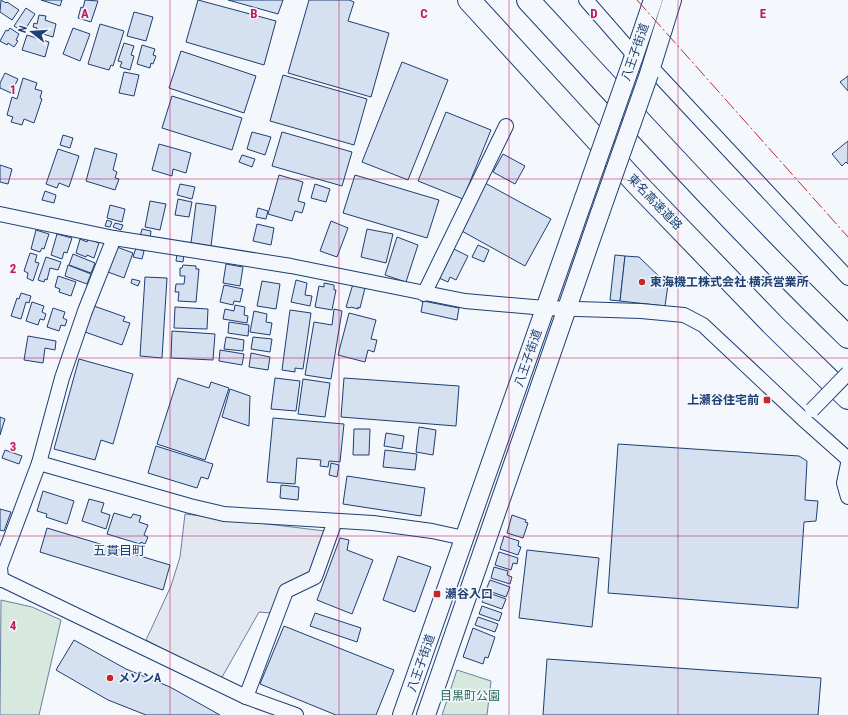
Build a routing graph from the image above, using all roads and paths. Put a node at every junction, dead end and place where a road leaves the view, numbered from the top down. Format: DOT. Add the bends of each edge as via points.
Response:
graph roads {
  1 [pos="469,0"];
  2 [pos="528,0"];
  3 [pos="586,0"];
  4 [pos="653,0"];
  5 [pos="672,0"];
  6 [pos="634,57"];
  7 [pos="650,70"];
  8 [pos="506,126"];
  9 [pos="0,214"];
  10 [pos="114,238"];
  11 [pos="848,278"];
  12 [pos="424,294"];
  13 [pos="545,308"];
  14 [pos="567,308"];
  15 [pos="848,337"];
  16 [pos="848,373"];
  17 [pos="848,398"];
  18 [pos="808,415"];
  19 [pos="848,459"];
  20 [pos="39,463"];
  21 [pos="848,464"];
  22 [pos="848,497"];
  23 [pos="335,521"];
  24 [pos="464,538"];
  25 [pos="0,580"];
  26 [pos="246,697"];
  27 [pos="296,715"];
  28 [pos="402,715"];
  29 [pos="426,715"];
  1 -- 17 [label="highway, 東名高速道路" via="638,185 774,326"];
  2 -- 15 [label="highway" via="663,148 798,289"];
  3 -- 6 [label="street"];
  4 -- 6 [label="street, 八王子街道"];
  5 -- 7 [label="street, 八王子街道"];
  6 -- 13 [label="street, 八王子街道, bridge"];
  7 -- 11 [label="street"];
  7 -- 14 [label="street, 八王子街道, bridge"];
  8 -- 12 [label="street"];
  9 -- 10 [label="street"];
  10 -- 12 [label="street" via="291,266"];
  10 -- 20 [label="street" via="62,378"];
  12 -- 13 [label="street" via="465,301"];
  13 -- 14 [label="street"];
  13 -- 24 [label="street, 八王子街道"];
  14 -- 18 [label="street" via="684,315 703,325"];
  14 -- 29 [label="street, 八王子街道"];
  16 -- 18 [label="street, bridge"];
  18 -- 19 [label="street"];
  20 -- 23 [label="street" via="224,514"];
  20 -- 25 [label="street" via="0,568"];
  21 -- 22 [label="street" via="844,483"];
  23 -- 24 [label="street" via="373,523"];
  23 -- 26 [label="street" via="315,577 286,591"];
  24 -- 28 [label="street, 八王子街道"];
  25 -- 26 [label="street"];
  26 -- 27 [label="street"];
}
